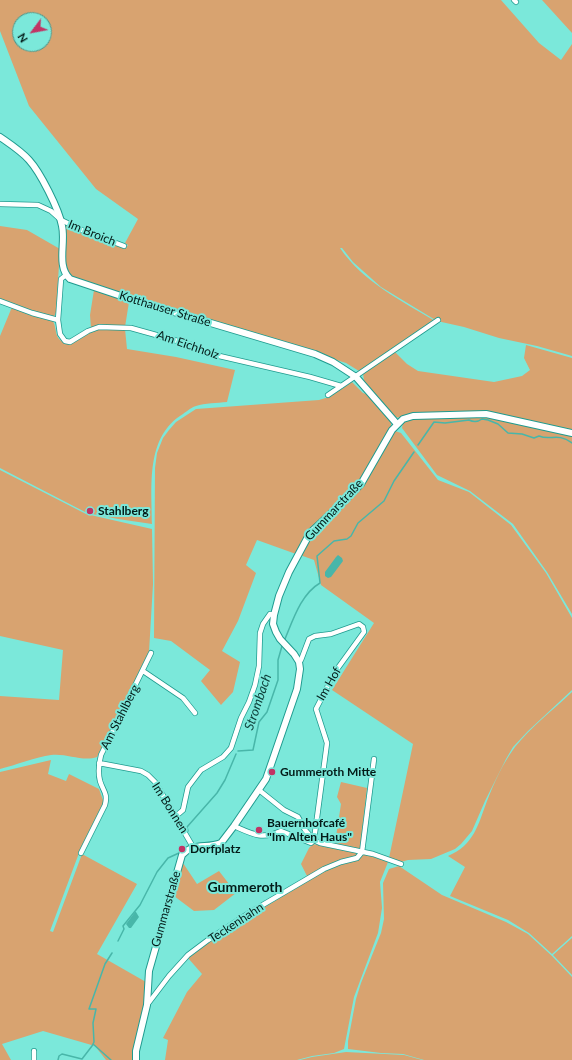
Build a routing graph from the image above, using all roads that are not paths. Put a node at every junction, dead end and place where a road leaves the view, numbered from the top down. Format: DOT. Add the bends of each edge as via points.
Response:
graph roads {
  1 [pos="0,137"];
  2 [pos="0,204"];
  3 [pos="61,220"];
  4 [pos="124,246"];
  5 [pos="66,274"];
  6 [pos="0,301"];
  7 [pos="58,320"];
  8 [pos="438,320"];
  9 [pos="356,377"];
  10 [pos="341,386"];
  11 [pos="328,395"];
  12 [pos="397,424"];
  13 [pos="572,433"];
  14 [pos="274,615"];
  15 [pos="151,653"];
  16 [pos="299,662"];
  17 [pos="142,671"];
  18 [pos="195,713"];
  19 [pos="374,759"];
  20 [pos="99,763"];
  21 [pos="259,790"];
  22 [pos="176,816"];
  23 [pos="234,826"];
  24 [pos="314,840"];
  25 [pos="193,847"];
  26 [pos="362,852"];
  27 [pos="81,853"];
  28 [pos="401,864"];
  29 [pos="147,1005"];
  30 [pos="34,1051"];
  31 [pos="34,1060"];
  32 [pos="136,1060"];
  1 -- 3 [label="street" via="29,160 49,192"];
  2 -- 3 [label="street, Im Broich" via="38,205 51,211"];
  3 -- 4 [label="street, Im Broich"];
  3 -- 5 [label="street" via="64,236 62,261"];
  5 -- 7 [label="street, Am Eichholz" via="61,280"];
  5 -- 9 [label="street, Kotthauser Straße" via="74,281 130,299 315,354"];
  6 -- 7 [label="street"];
  7 -- 10 [label="street, Am Eichholz" via="60,334 65,341 70,342 99,327 131,328 192,345 202,352"];
  8 -- 9 [label="street"];
  9 -- 10 [label="street"];
  9 -- 12 [label="street, Kotthauser Straße"];
  10 -- 11 [label="street"];
  12 -- 13 [label="street" via="414,416 486,414"];
  12 -- 14 [label="street, Gummarstraße" via="361,484 305,540 279,596"];
  14 -- 16 [label="street, Gummarstraße" via="273,624 276,632"];
  14 -- 22 [label="street" via="270,614 260,633 259,666 255,685 231,748 201,770 188,787 183,810"];
  15 -- 17 [label="street, Am Stahlberg"];
  16 -- 21 [label="street" via="297,689 269,772"];
  16 -- 24 [label="street, Im Hof" via="309,639 359,624 363,627 364,632 335,672 316,709 328,743"];
  17 -- 18 [label="street, Am Stahlberg" via="183,698"];
  17 -- 20 [label="street, Am Stahlberg" via="112,730"];
  19 -- 26 [label="street"];
  20 -- 22 [label="street, Im Bonnen" via="141,771 148,775"];
  20 -- 27 [label="street" via="99,778 107,799"];
  21 -- 23 [label="street"];
  21 -- 24 [label="street" via="284,810 298,817 304,830"];
  22 -- 25 [label="street, Im Bonnen"];
  23 -- 24 [label="street" via="258,836 281,831 311,843"];
  23 -- 25 [label="street" via="221,843"];
  24 -- 26 [label="street"];
  25 -- 29 [label="street, Gummarstraße" via="186,851 179,861 149,971"];
  26 -- 28 [label="street"];
  26 -- 29 [label="street, Teckenhahn" via="357,858 324,870 208,940 188,955"];
  29 -- 32 [label="street, Gummarstraße"];
  30 -- 31 [label="street"];
}
